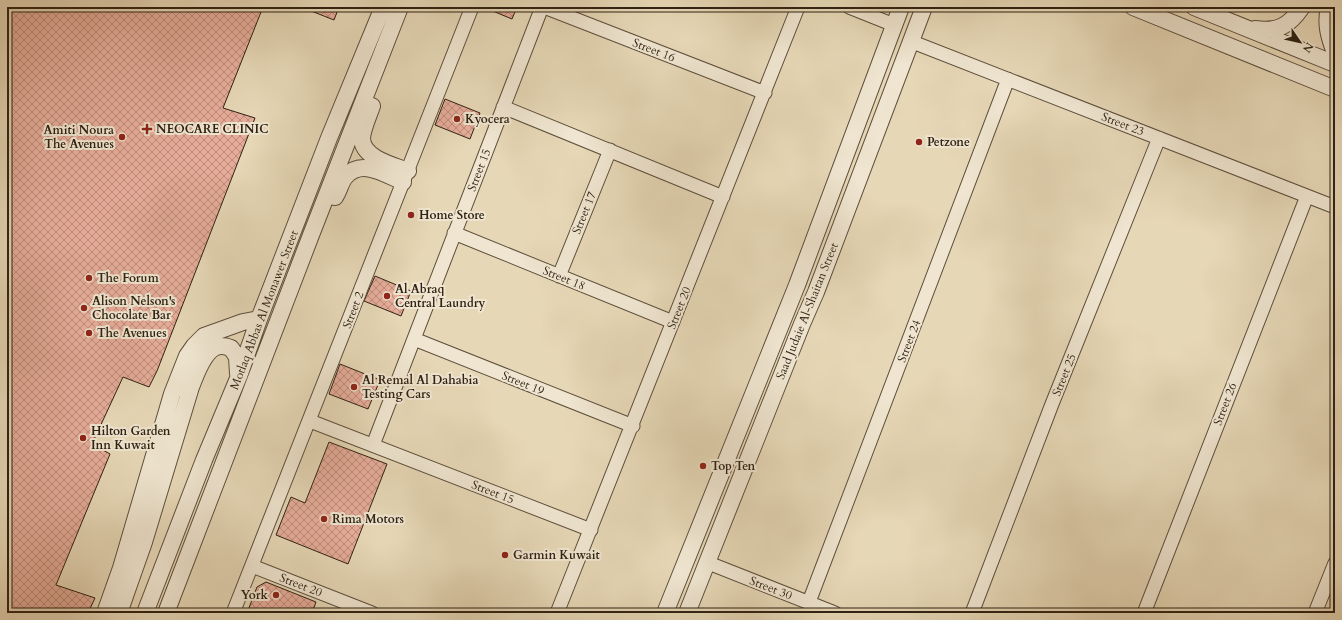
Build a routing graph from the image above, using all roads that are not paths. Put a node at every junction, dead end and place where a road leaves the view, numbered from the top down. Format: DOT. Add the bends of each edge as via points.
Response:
graph roads {
  1 [pos="383,7"];
  2 [pos="400,7"];
  3 [pos="472,7"];
  4 [pos="543,7"];
  5 [pos="798,7"];
  6 [pos="849,7"];
  7 [pos="901,7"];
  8 [pos="924,7"];
  9 [pos="1133,7"];
  10 [pos="1194,7"];
  11 [pos="1302,7"];
  12 [pos="1329,7"];
  13 [pos="894,25"];
  14 [pos="1244,28"];
  15 [pos="910,41"];
  16 [pos="384,47"];
  17 [pos="1335,53"];
  18 [pos="1335,64"];
  19 [pos="1008,79"];
  20 [pos="1335,89"];
  21 [pos="765,93"];
  22 [pos="503,107"];
  23 [pos="1160,138"];
  24 [pos="610,150"];
  25 [pos="405,177"];
  26 [pos="1307,196"];
  27 [pos="723,197"];
  28 [pos="1335,206"];
  29 [pos="454,233"];
  30 [pos="311,235"];
  31 [pos="559,276"];
  32 [pos="797,284"];
  33 [pos="816,292"];
  34 [pos="784,317"];
  35 [pos="259,319"];
  36 [pos="673,322"];
  37 [pos="802,324"];
  38 [pos="414,339"];
  39 [pos="239,376"];
  40 [pos="172,394"];
  41 [pos="188,399"];
  42 [pos="310,421"];
  43 [pos="633,426"];
  44 [pos="373,445"];
  45 [pos="591,530"];
  46 [pos="706,562"];
  47 [pos="1335,563"];
  48 [pos="252,566"];
  49 [pos="126,574"];
  50 [pos="809,602"];
  51 [pos="562,612"];
  52 [pos="105,613"];
  53 [pos="120,613"];
  54 [pos="145,613"];
  55 [pos="166,613"];
  56 [pos="233,613"];
  57 [pos="372,613"];
  58 [pos="665,613"];
  59 [pos="687,613"];
  60 [pos="835,613"];
  61 [pos="972,613"];
  62 [pos="1144,613"];
  63 [pos="1315,613"];
  1 -- 35 [label="street, Motlaq Abbas Al Monawer Street"];
  2 -- 16 [label="street, Motlaq Abbas Al Monawer Street"];
  3 -- 25 [label="street, Street 2"];
  4 -- 21 [label="street, Street 16"];
  4 -- 22 [label="street, Street 15"];
  5 -- 21 [label="street, Street 20"];
  6 -- 13 [label="street"];
  7 -- 13 [label="street, Saad Judaie Al-Shaitan Street"];
  8 -- 15 [label="street, Saad Judaie Al-Shaitan Street"];
  9 -- 20 [label="street"];
  10 -- 14 [label="street"];
  11 -- 14 [label="street" via="1287,24 1277,29 1267,31"];
  12 -- 17 [label="street" via="1326,18"];
  13 -- 32 [label="street, Saad Judaie Al-Shaitan Street"];
  14 -- 18 [label="street"];
  15 -- 19 [label="street, Street 23"];
  15 -- 33 [label="street, Saad Judaie Al-Shaitan Street"];
  16 -- 25 [label="street" via="381,75 362,137 363,146 368,153"];
  16 -- 30 [label="street, Motlaq Abbas Al Monawer Street"];
  19 -- 23 [label="street, Street 23"];
  19 -- 50 [label="street, Street 24"];
  21 -- 27 [label="street, Street 20"];
  22 -- 24 [label="street"];
  22 -- 29 [label="street, Street 15"];
  23 -- 26 [label="street, Street 23"];
  23 -- 61 [label="street, Street 25" via="1052,404"];
  24 -- 27 [label="street"];
  24 -- 31 [label="street, Street 17"];
  25 -- 30 [label="street" via="364,167 353,170 345,178 325,216"];
  25 -- 42 [label="street, Street 2"];
  26 -- 28 [label="street, Street 23"];
  26 -- 62 [label="street, Street 26"];
  27 -- 36 [label="street, Street 20"];
  29 -- 31 [label="street, Street 18"];
  29 -- 38 [label="street, Street 15"];
  30 -- 55 [label="street, Motlaq Abbas Al Monawer Street"];
  31 -- 36 [label="street, Street 18"];
  32 -- 33 [label="street" via="804,294"];
  32 -- 34 [label="street, Saad Judaie Al-Shaitan Street"];
  33 -- 37 [label="street, Saad Judaie Al-Shaitan Street"];
  34 -- 37 [label="street" via="790,312 797,313"];
  34 -- 58 [label="street, Saad Judaie Al-Shaitan Street"];
  35 -- 39 [label="street, Motlaq Abbas Al Monawer Street"];
  35 -- 40 [label="street" via="204,336 187,356"];
  36 -- 43 [label="street, Street 20"];
  37 -- 46 [label="street, Saad Judaie Al-Shaitan Street"];
  38 -- 43 [label="street, Street 19"];
  38 -- 44 [label="street, Street 15"];
  39 -- 41 [label="street" via="237,357 231,348 221,346 211,350 201,363"];
  39 -- 54 [label="street, Motlaq Abbas Al Monawer Street"];
  40 -- 41 [label="street"];
  40 -- 49 [label="street"];
  41 -- 49 [label="street"];
  42 -- 44 [label="street, Street 15"];
  42 -- 48 [label="street, Street 2"];
  43 -- 45 [label="street, Street 20"];
  44 -- 45 [label="street, Street 15"];
  45 -- 51 [label="street, Street 20"];
  46 -- 50 [label="street, Street 30"];
  46 -- 59 [label="street, Saad Judaie Al-Shaitan Street"];
  47 -- 63 [label="street"];
  48 -- 56 [label="street, Street 2"];
  48 -- 57 [label="street, Street 20"];
  49 -- 52 [label="street"];
  49 -- 53 [label="street"];
  50 -- 60 [label="street, Street 30"];
}
